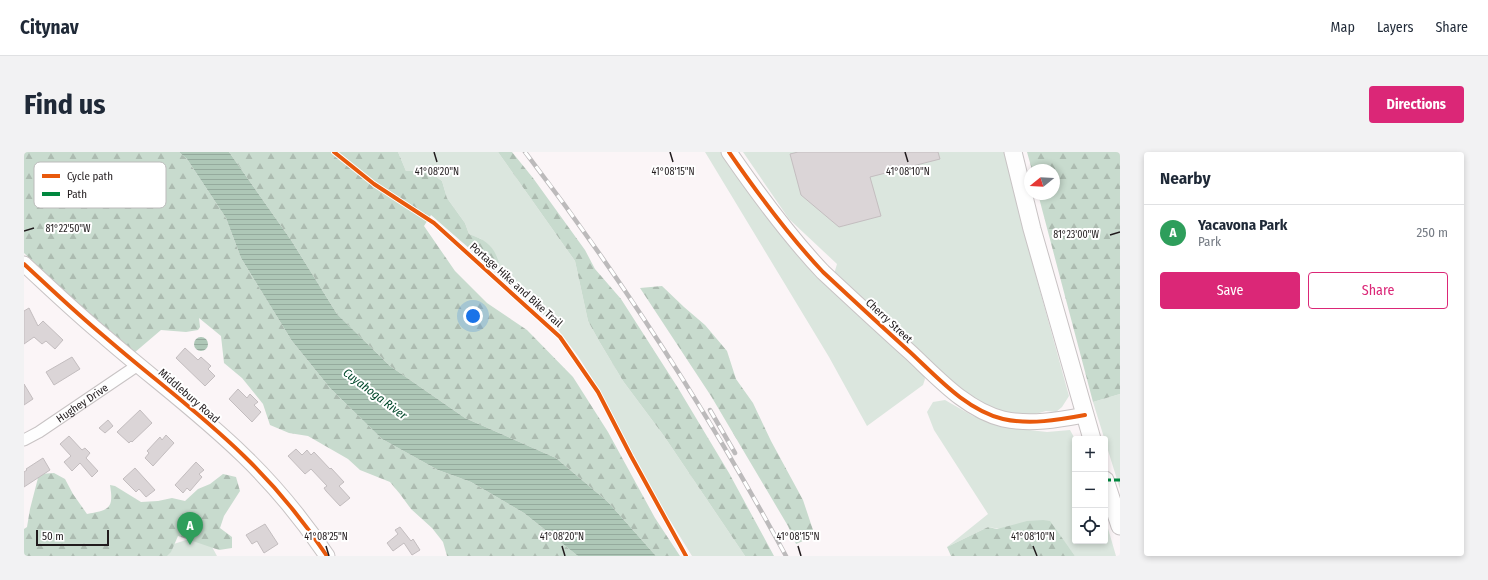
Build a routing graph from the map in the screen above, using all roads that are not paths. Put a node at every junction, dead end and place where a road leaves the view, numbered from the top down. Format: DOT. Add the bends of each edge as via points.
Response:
graph roads {
  1 [pos="729,152"];
  2 [pos="1013,152"];
  3 [pos="24,264"];
  4 [pos="138,364"];
  5 [pos="1085,415"];
  6 [pos="1091,436"];
  7 [pos="24,440"];
  8 [pos="1108,489"];
  9 [pos="1120,526"];
  10 [pos="327,556"];
  1 -- 5 [label="street, Cherry Street" via="774,215 823,272 967,402 990,414 1013,420 1054,420"];
  2 -- 5 [label="main road" via="1032,229"];
  3 -- 4 [label="street, Middlebury Road" via="105,338"];
  4 -- 7 [label="street, Hughey Drive"];
  4 -- 10 [label="street, Middlebury Road" via="244,456 297,515"];
  5 -- 6 [label="main road"];
  8 -- 9 [label="main road"];
}
